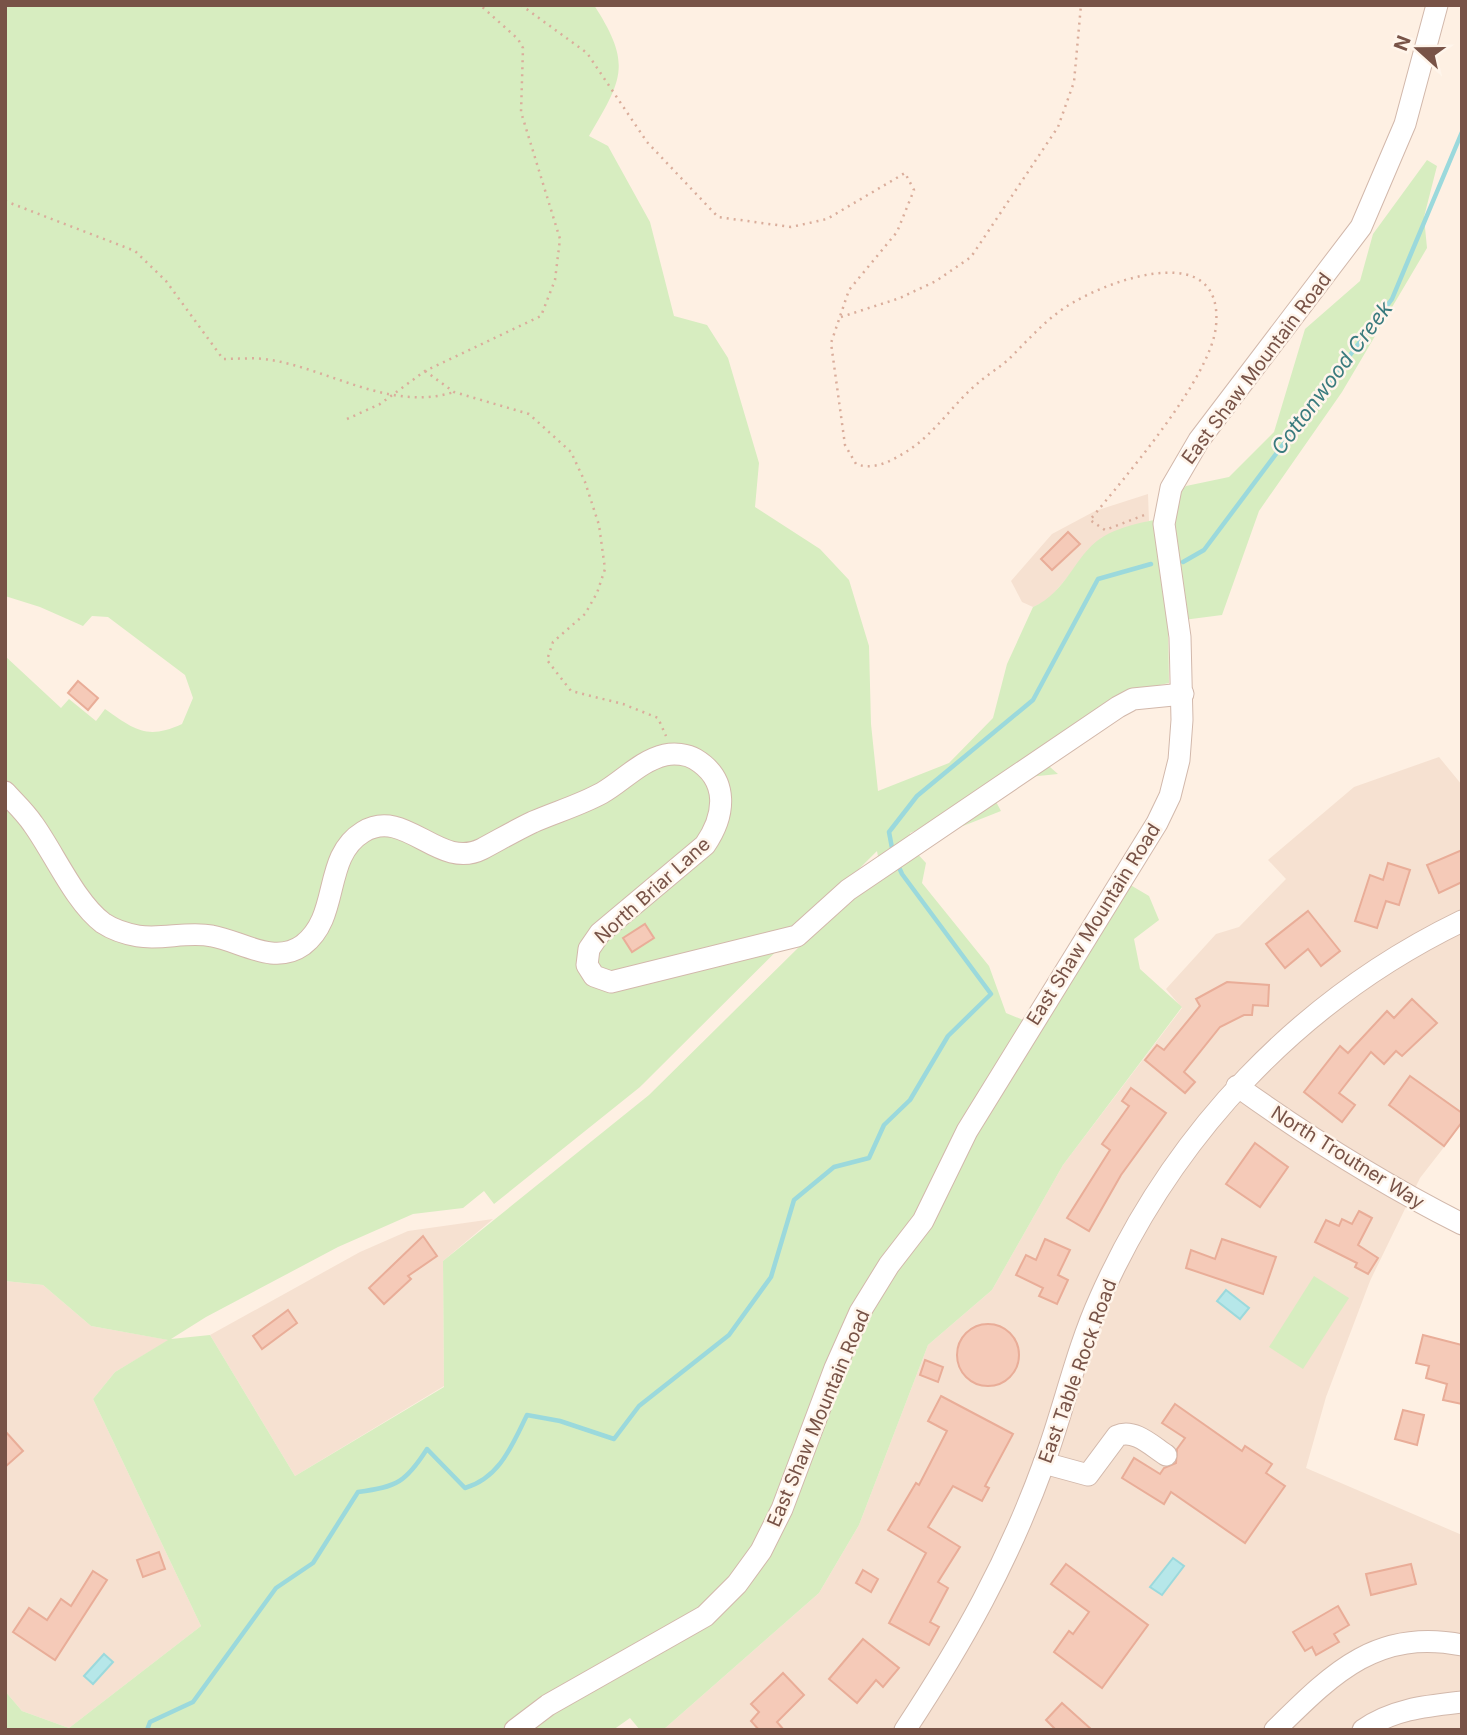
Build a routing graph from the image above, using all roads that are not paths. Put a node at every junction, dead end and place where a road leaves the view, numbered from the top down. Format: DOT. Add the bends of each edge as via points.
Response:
graph roads {
  1 [pos="1437,5"];
  2 [pos="1183,694"];
  3 [pos="5,792"];
  4 [pos="1462,921"];
  5 [pos="1237,1086"];
  6 [pos="1462,1223"];
  7 [pos="1166,1455"];
  8 [pos="1044,1463"];
  9 [pos="1462,1645"];
  10 [pos="1462,1702"];
  11 [pos="515,1730"];
  12 [pos="905,1730"];
  13 [pos="1275,1730"];
  14 [pos="1363,1730"];
  1 -- 2 [label="street, East Shaw Mountain Road" via="1405,124 1361,227 1183,463 1166,506 1165,543 1179,626"];
  2 -- 3 [label="street, North Briar Lane" via="1133,699 1118,707 848,890 797,936 611,982 594,976 587,965 589,948 600,933 705,845 717,828 723,804 717,784 704,765 689,755 648,761 601,793 474,853 453,853 400,827 381,825 363,832 340,859 327,914 315,933 282,954 211,935 138,936 104,923"];
  2 -- 11 [label="street, East Shaw Mountain Road" via="1179,760 1170,796 967,1131 923,1221 860,1312 761,1551 705,1616 548,1705"];
  4 -- 5 [label="street, East Table Rock Road" via="1383,964 1314,1013"];
  5 -- 6 [label="street, North Troutner Way" via="1414,1200"];
  5 -- 8 [label="street, East Table Rock Road" via="1208,1118 1147,1205 1099,1300"];
  7 -- 8 [label="street" via="1139,1437 1123,1433 1088,1475"];
  8 -- 12 [label="street, East Table Rock Road" via="997,1577 960,1647"];
  9 -- 13 [label="street" via="1432,1639 1372,1650 1325,1681"];
  10 -- 14 [label="street" via="1418,1706 1377,1720"];
}
